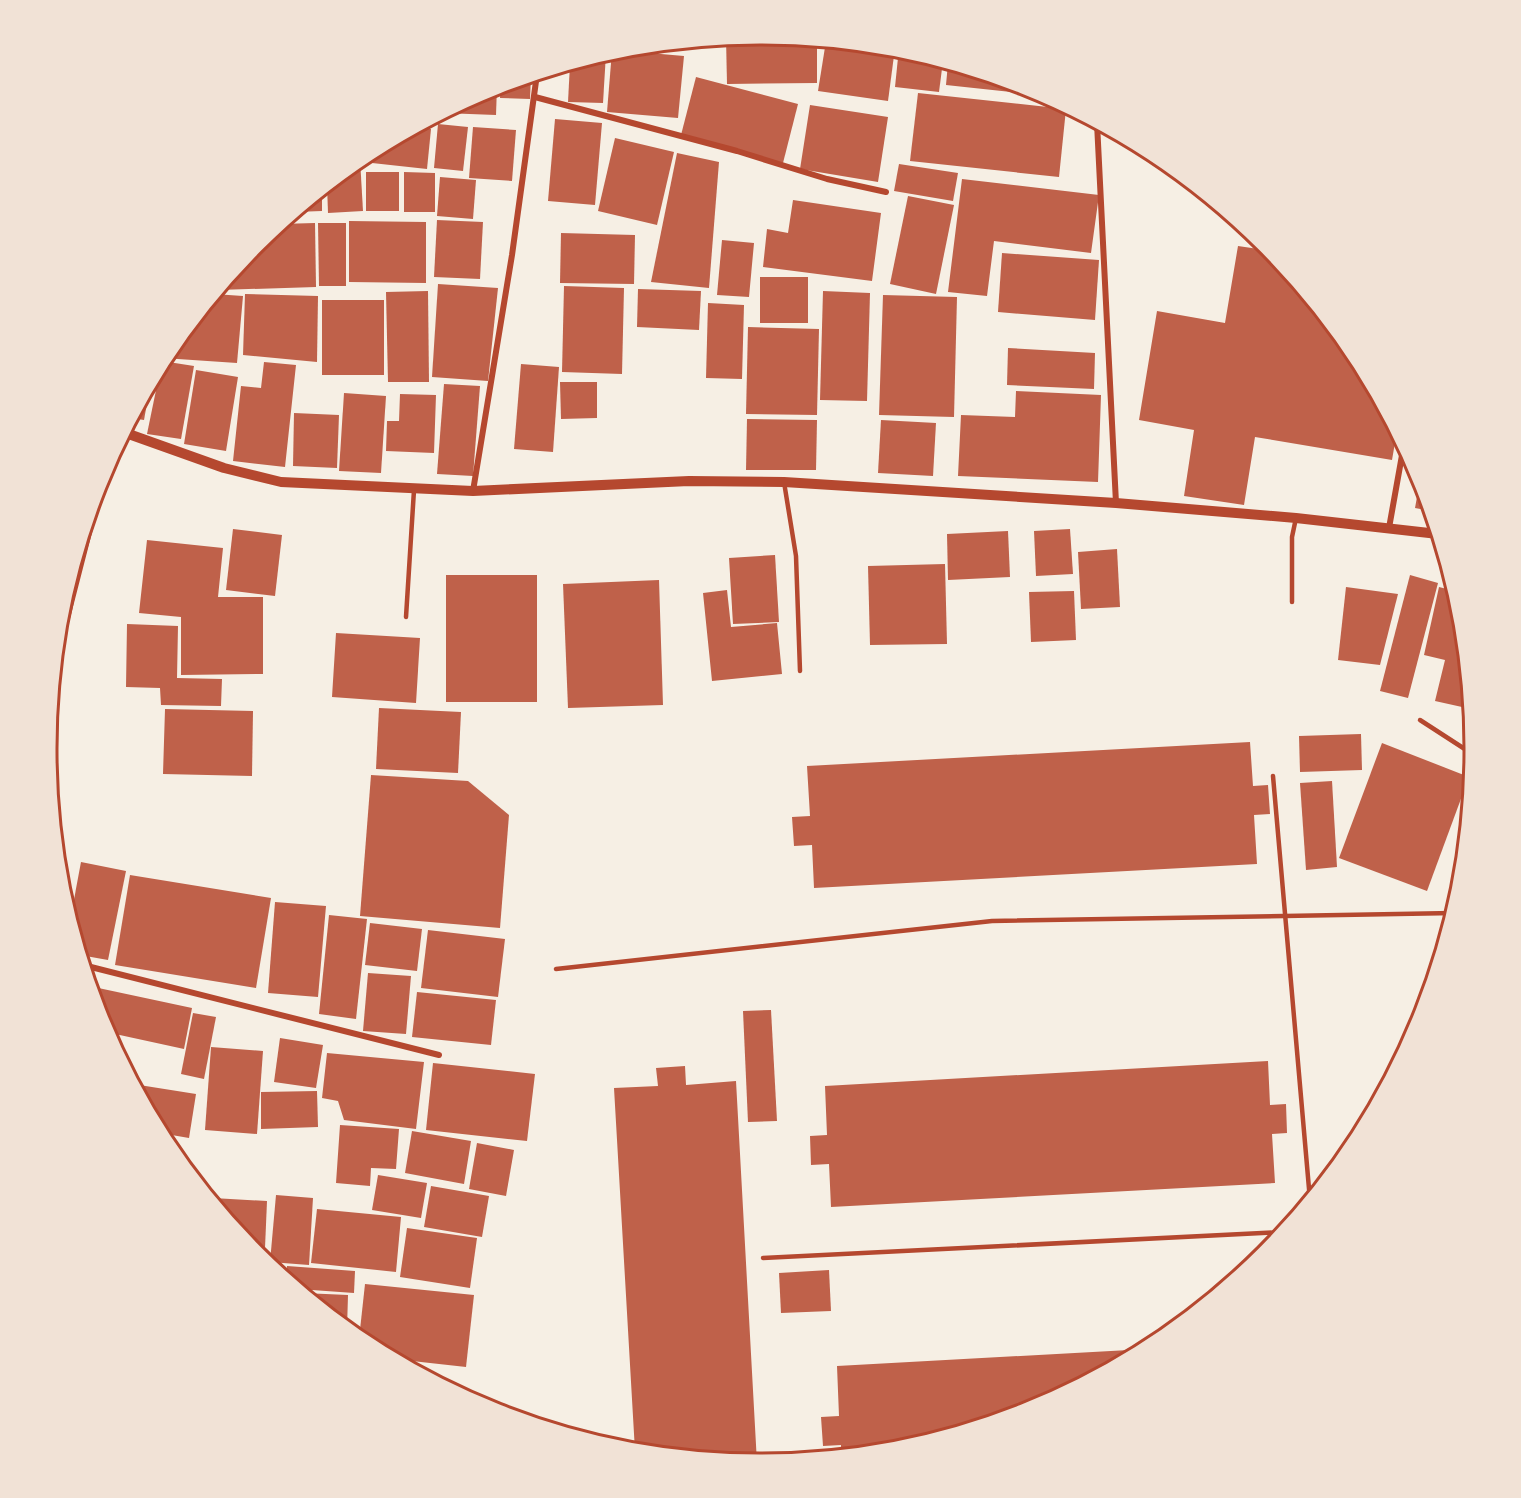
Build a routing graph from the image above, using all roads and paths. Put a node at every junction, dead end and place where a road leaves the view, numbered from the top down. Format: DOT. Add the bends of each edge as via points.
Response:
graph roads {
  1 [pos="536,81"];
  2 [pos="535,96"];
  3 [pos="1097,131"];
  4 [pos="886,192"];
  5 [pos="131,435"];
  6 [pos="1401,459"];
  7 [pos="784,482"];
  8 [pos="414,490"];
  9 [pos="473,491"];
  10 [pos="1116,503"];
  11 [pos="1296,518"];
  12 [pos="1389,528"];
  13 [pos="1430,533"];
  14 [pos="1292,602"];
  15 [pos="406,617"];
  16 [pos="800,671"];
  17 [pos="1420,720"];
  18 [pos="1464,748"];
  19 [pos="1273,776"];
  20 [pos="1445,913"];
  21 [pos="1285,915"];
  22 [pos="92,967"];
  23 [pos="556,969"];
  24 [pos="440,1055"];
  25 [pos="1310,1189"];
  26 [pos="1272,1233"];
  27 [pos="763,1258"];
  1 -- 2 [label="street"];
  2 -- 4 [label="street" via="827,179"];
  2 -- 9 [label="street"];
  3 -- 10 [label="street"];
  5 -- 8 [label="street" via="224,468 281,482"];
  6 -- 12 [label="street"];
  7 -- 9 [label="street"];
  7 -- 10 [label="street"];
  7 -- 16 [label="lane" via="796,556"];
  8 -- 9 [label="street"];
  8 -- 15 [label="lane"];
  10 -- 11 [label="street"];
  11 -- 12 [label="street"];
  11 -- 14 [label="lane" via="1292,537"];
  12 -- 13 [label="street"];
  17 -- 18 [label="lane"];
  19 -- 21 [label="lane"];
  20 -- 21 [label="lane"];
  21 -- 23 [label="lane" via="992,921"];
  21 -- 25 [label="lane"];
  22 -- 24 [label="street"];
  26 -- 27 [label="lane"];
}
